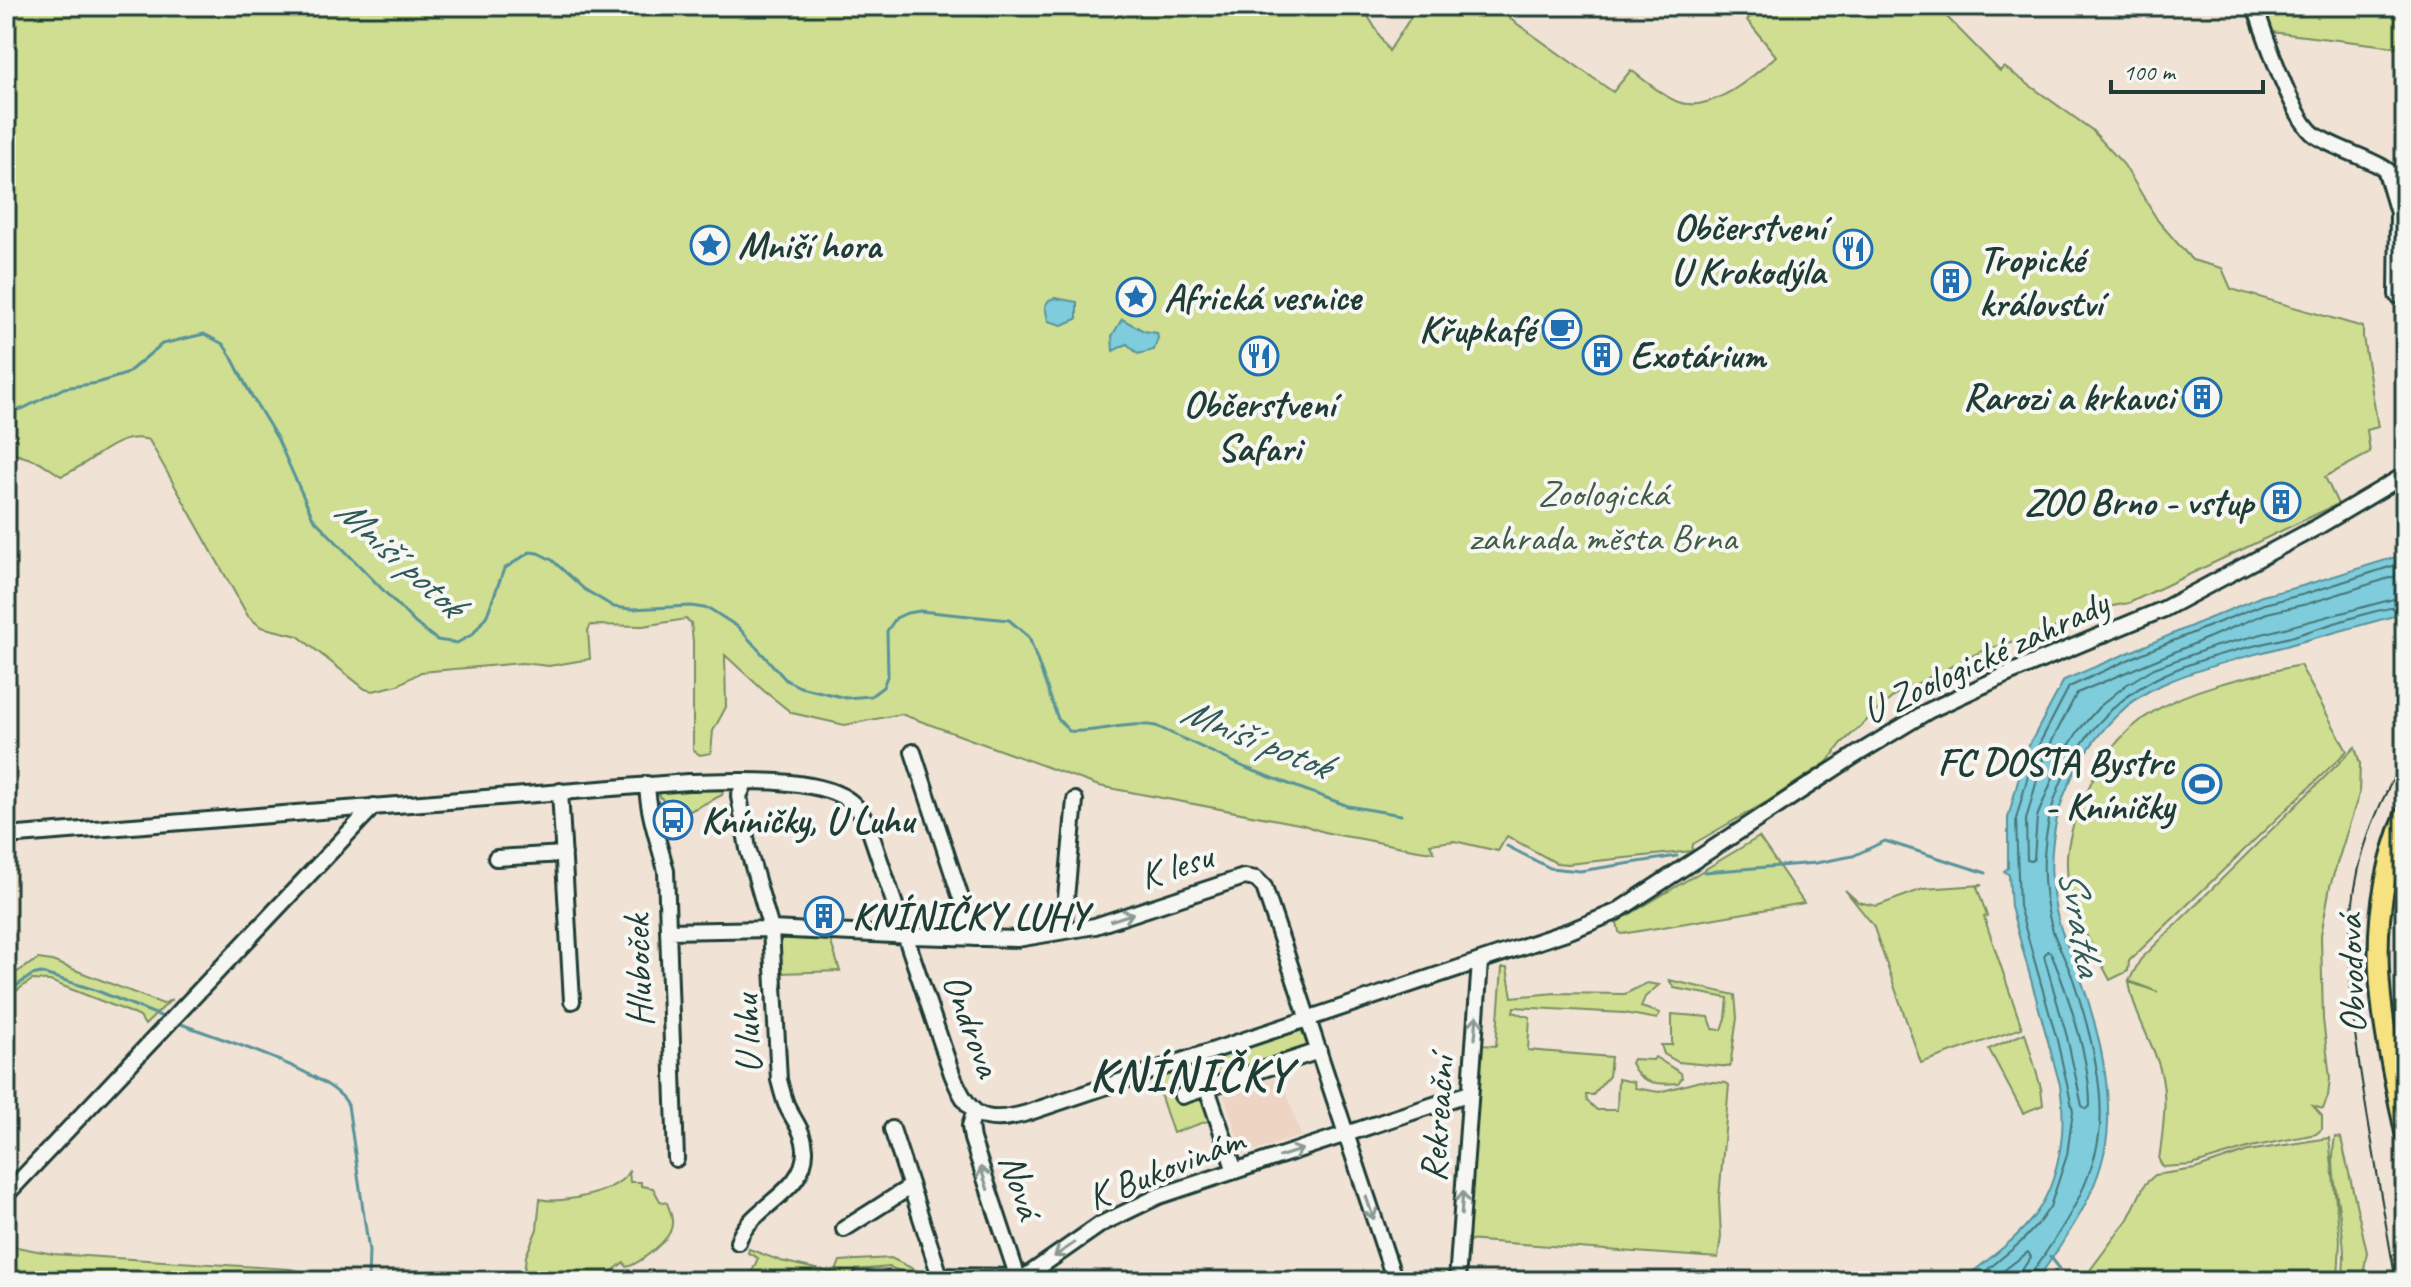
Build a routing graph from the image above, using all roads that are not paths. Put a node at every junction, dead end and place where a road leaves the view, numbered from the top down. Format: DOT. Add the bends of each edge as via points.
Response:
graph roads {
  1 [pos="2255,6"];
  2 [pos="2385,169"];
  3 [pos="2405,187"];
  4 [pos="2397,295"];
  5 [pos="2405,475"];
  6 [pos="913,752"];
  7 [pos="746,781"];
  8 [pos="647,784"];
  9 [pos="560,791"];
  10 [pos="1075,800"];
  11 [pos="374,806"];
  12 [pos="2405,815"];
  13 [pos="6,836"];
  14 [pos="564,854"];
  15 [pos="496,858"];
  16 [pos="1604,917"];
  17 [pos="771,929"];
  18 [pos="668,931"];
  19 [pos="1063,931"];
  20 [pos="906,936"];
  21 [pos="974,938"];
  22 [pos="1480,962"];
  23 [pos="572,1001"];
  24 [pos="1308,1019"];
  25 [pos="1319,1051"];
  26 [pos="1196,1056"];
  27 [pos="1207,1088"];
  28 [pos="1470,1093"];
  29 [pos="1182,1096"];
  30 [pos="974,1113"];
  31 [pos="892,1129"];
  32 [pos="2405,1132"];
  33 [pos="1346,1135"];
  34 [pos="676,1159"];
  35 [pos="1235,1171"];
  36 [pos="910,1187"];
  37 [pos="6,1195"];
  38 [pos="844,1229"];
  39 [pos="738,1242"];
  40 [pos="1018,1278"];
  41 [pos="939,1279"];
  42 [pos="1395,1281"];
  43 [pos="1457,1281"];
  1 -- 2 [label="street" via="2276,63 2313,134"];
  2 -- 3 [label="street"];
  2 -- 4 [label="street" via="2398,213"];
  5 -- 16 [label="street, U Zoologické zahrady" via="2164,609 1928,711 1648,894"];
  6 -- 21 [label="street, Ondrova"];
  7 -- 8 [label="street, Ondrova"];
  7 -- 17 [label="street, U luhu" via="739,796"];
  7 -- 20 [label="street, Ondrova" via="818,788 852,803 874,838"];
  8 -- 9 [label="street, Ondrova"];
  8 -- 18 [label="street, Hluboček" via="666,871"];
  9 -- 11 [label="street, Ondrova"];
  9 -- 14 [label="street"];
  10 -- 19 [label="street"];
  11 -- 13 [label="street, Ondrova"];
  11 -- 37 [label="street"];
  12 -- 32 [label="main road, Obvodová" via="2382,892 2377,931 2380,997"];
  14 -- 15 [label="street"];
  14 -- 23 [label="street"];
  16 -- 22 [label="street, Ondrova"];
  17 -- 18 [label="street, K lesu"];
  17 -- 20 [label="street, K lesu"];
  17 -- 39 [label="street, U luhu" via="779,1080 805,1151 797,1178 742,1230"];
  18 -- 34 [label="street, Hluboček"];
  19 -- 21 [label="street, K lesu" via="1017,939"];
  19 -- 24 [label="street, K lesu, one-way" via="1095,926 1244,877 1256,879 1264,887"];
  20 -- 21 [label="street, K lesu"];
  20 -- 30 [label="street, Ondrova" via="952,1074"];
  22 -- 24 [label="street, Ondrova"];
  28 -- 22 [label="street, Rekreační, one-way"];
  24 -- 25 [label="street, K lesu"];
  24 -- 26 [label="street, Ondrova"];
  25 -- 27 [label="street"];
  25 -- 33 [label="street, K lesu"];
  26 -- 27 [label="street"];
  26 -- 30 [label="street, Ondrova" via="1015,1116"];
  27 -- 29 [label="street"];
  27 -- 35 [label="street"];
  28 -- 33 [label="street, K Bukovinám"];
  43 -- 28 [label="street, Rekreační, one-way"];
  40 -- 30 [label="street, Nová, one-way" via="972,1139"];
  31 -- 36 [label="street"];
  35 -- 33 [label="street, K Bukovinám, one-way"];
  33 -- 42 [label="street, K lesu, one-way"];
  35 -- 40 [label="street, K Bukovinám, one-way" via="1159,1196 1101,1224"];
  36 -- 38 [label="street"];
  36 -- 41 [label="street"];
  40 -- 41 [label="street"];
}
